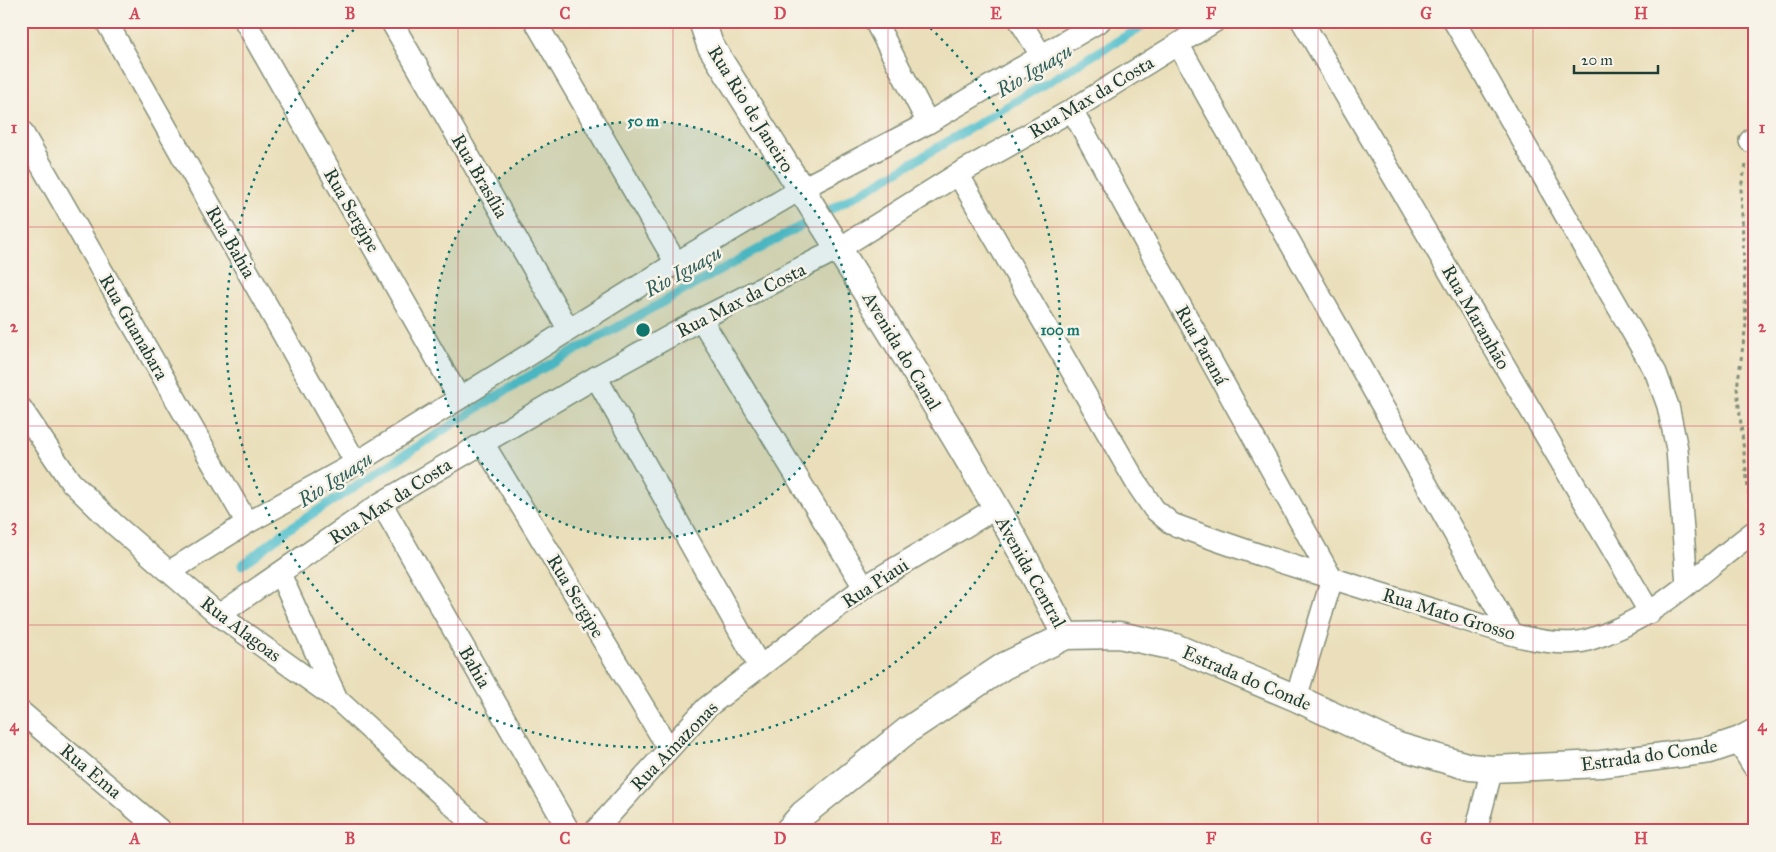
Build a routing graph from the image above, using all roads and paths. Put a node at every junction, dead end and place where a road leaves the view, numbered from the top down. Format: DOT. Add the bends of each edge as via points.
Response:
graph roads {
  1 [pos="106,21"];
  2 [pos="246,21"];
  3 [pos="391,21"];
  4 [pos="535,21"];
  5 [pos="702,21"];
  6 [pos="875,21"];
  7 [pos="1020,21"];
  8 [pos="1100,21"];
  9 [pos="1215,21"];
  10 [pos="1302,21"];
  11 [pos="1454,21"];
  12 [pos="1178,44"];
  13 [pos="1040,55"];
  14 [pos="1072,110"];
  15 [pos="928,123"];
  16 [pos="21,130"];
  17 [pos="1753,138"];
  18 [pos="958,174"];
  19 [pos="802,192"];
  20 [pos="838,245"];
  21 [pos="676,263"];
  22 [pos="701,319"];
  23 [pos="569,330"];
  24 [pos="596,377"];
  25 [pos="459,398"];
  26 [pos="21,408"];
  27 [pos="483,443"];
  28 [pos="356,462"];
  29 [pos="380,503"];
  30 [pos="996,508"];
  31 [pos="247,523"];
  32 [pos="1754,532"];
  33 [pos="169,572"];
  34 [pos="280,574"];
  35 [pos="1332,579"];
  36 [pos="1687,585"];
  37 [pos="864,587"];
  38 [pos="1650,613"];
  39 [pos="219,615"];
  40 [pos="1510,632"];
  41 [pos="1066,636"];
  42 [pos="760,667"];
  43 [pos="1296,698"];
  44 [pos="338,701"];
  45 [pos="21,712"];
  46 [pos="1748,736"];
  47 [pos="669,749"];
  48 [pos="1755,764"];
  49 [pos="1492,769"];
  50 [pos="161,831"];
  51 [pos="481,831"];
  52 [pos="569,831"];
  53 [pos="595,831"];
  54 [pos="788,831"];
  55 [pos="1476,831"];
  1 -- 28 [label="street, Rua Bahia"];
  2 -- 25 [label="street, Rua Sergipe"];
  3 -- 23 [label="street, Rua Brasília"];
  4 -- 21 [label="street"];
  5 -- 19 [label="street, Rua Rio de Janeiro" via="710,45"];
  6 -- 15 [label="street"];
  7 -- 13 [label="street"];
  8 -- 13 [label="street"];
  9 -- 12 [label="street, Rua Max da Costa"];
  10 -- 38 [label="street, Rua Maranhão"];
  11 -- 36 [label="street" via="1656,373 1668,406 1677,449"];
  12 -- 14 [label="street, Rua Max da Costa"];
  12 -- 40 [label="street"];
  13 -- 15 [label="street"];
  14 -- 18 [label="street, Rua Max da Costa"];
  14 -- 35 [label="street, Rua Paraná"];
  15 -- 19 [label="street"];
  16 -- 31 [label="street, Rua Guanabara"];
  17 -- 32 [label="path" via="1741,186 1746,324 1737,388"];
  18 -- 20 [label="street, Rua Max da Costa"];
  18 -- 35 [label="street, Rua Mato Grosso" via="1154,509 1172,524"];
  19 -- 20 [label="street, Avenida do Canal"];
  19 -- 21 [label="street"];
  20 -- 22 [label="street, Rua Max da Costa"];
  20 -- 30 [label="street, Avenida do Canal"];
  21 -- 23 [label="street"];
  22 -- 24 [label="street, Rua Max da Costa"];
  22 -- 37 [label="street"];
  23 -- 25 [label="street"];
  24 -- 27 [label="street, Rua Max da Costa"];
  24 -- 42 [label="street"];
  25 -- 28 [label="street"];
  26 -- 33 [label="street, Rua Alagoas" via="70,481"];
  27 -- 29 [label="street, Rua Max da Costa"];
  27 -- 47 [label="street, Rua Sergipe"];
  28 -- 31 [label="street"];
  29 -- 34 [label="street, Rua Max da Costa"];
  29 -- 52 [label="street, Bahia"];
  30 -- 37 [label="street, Rua Piaui"];
  30 -- 41 [label="street, Avenida Central"];
  31 -- 33 [label="street"];
  32 -- 36 [label="street, Rua Mato Grosso"];
  33 -- 39 [label="street, Rua Alagoas"];
  34 -- 39 [label="street, Rua Max da Costa"];
  34 -- 44 [label="street"];
  35 -- 40 [label="street, Rua Mato Grosso"];
  35 -- 43 [label="street"];
  36 -- 38 [label="street, Rua Mato Grosso"];
  37 -- 42 [label="street, Rua Piaui"];
  38 -- 40 [label="street, Rua Mato Grosso" via="1590,640 1572,644 1542,641"];
  39 -- 44 [label="street, Rua Alagoas"];
  41 -- 43 [label="street, Estrada do Conde" via="1119,635 1175,647"];
  41 -- 54 [label="street, Estrada do Conde" via="1004,666 908,730 803,814"];
  42 -- 47 [label="street, Rua Amazonas" via="706,708"];
  43 -- 49 [label="street, Estrada do Conde" via="1398,746 1470,767"];
  44 -- 51 [label="street, Rua Alagoas"];
  45 -- 50 [label="street, Rua Ema"];
  46 -- 48 [label="street"];
  46 -- 49 [label="street, Estrada do Conde" via="1710,750 1601,764"];
  47 -- 53 [label="street, Rua Amazonas"];
  49 -- 55 [label="street"];
}
